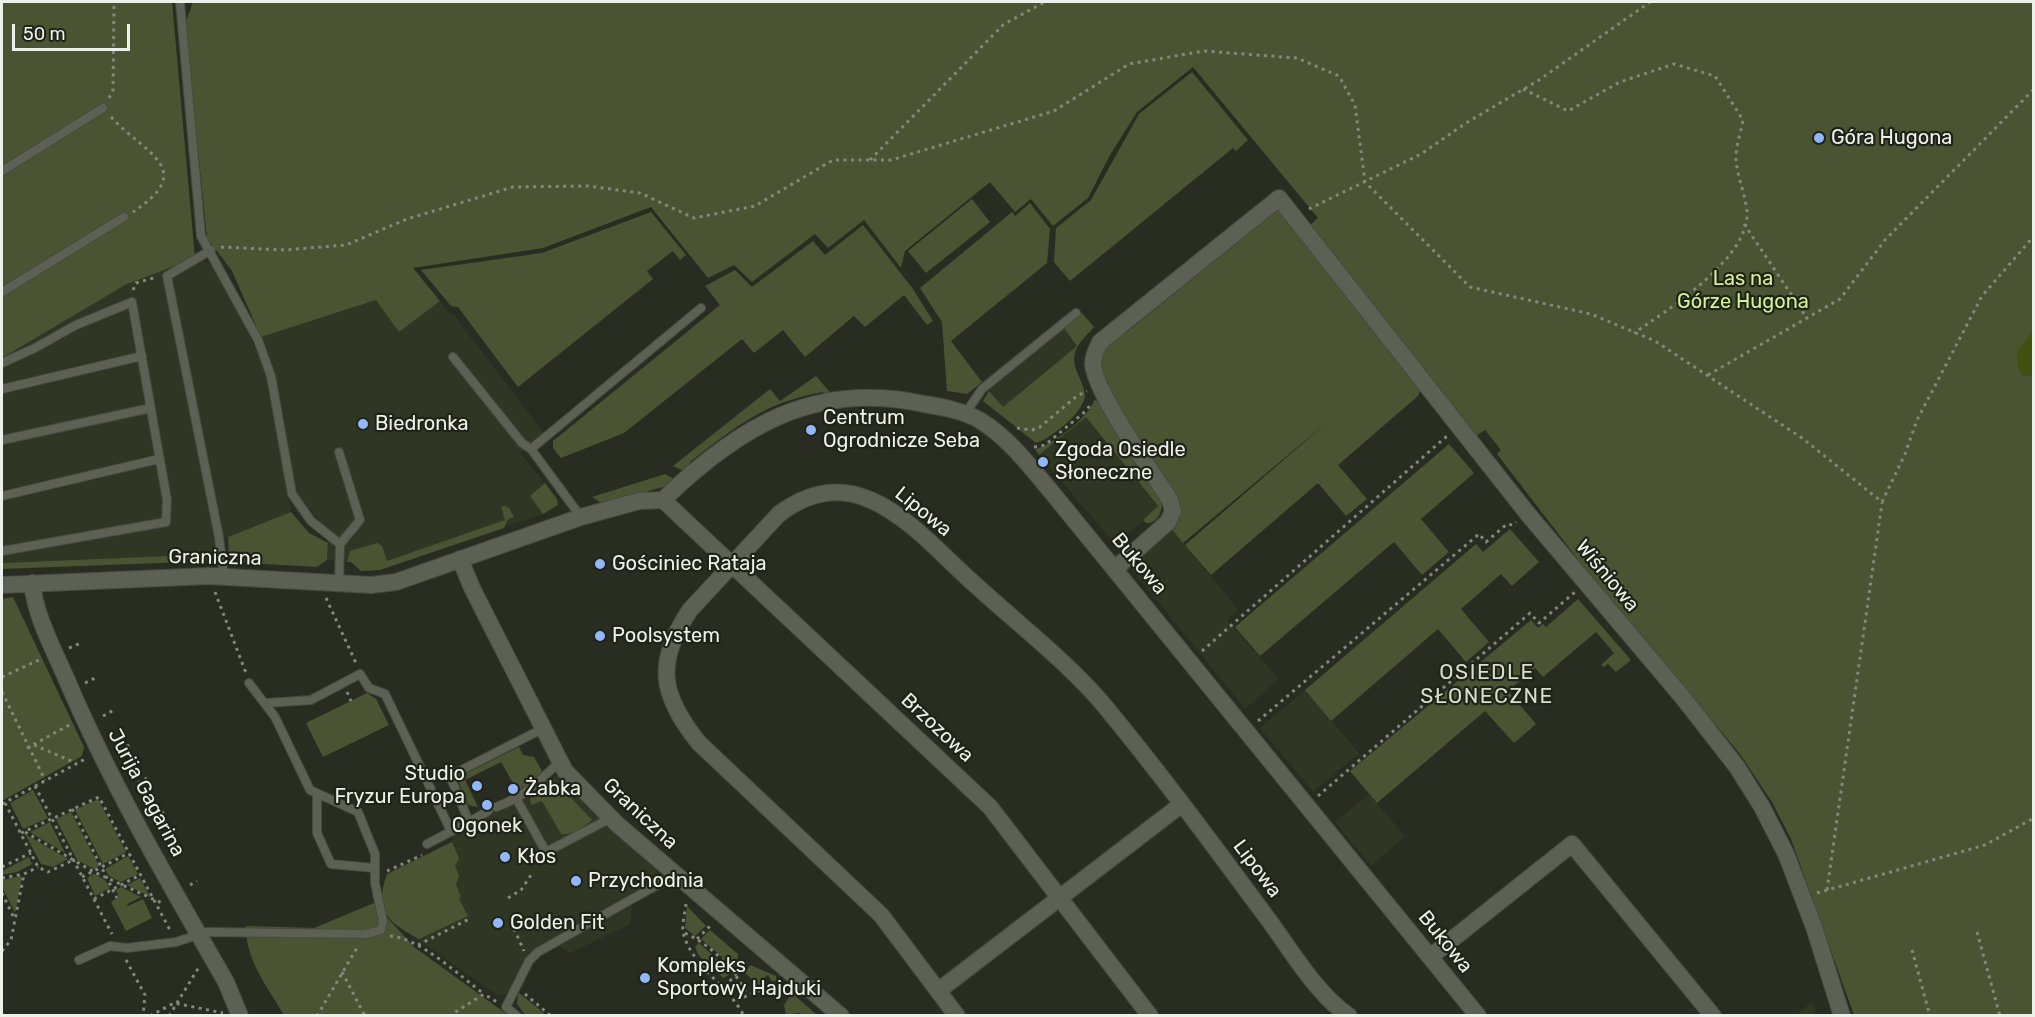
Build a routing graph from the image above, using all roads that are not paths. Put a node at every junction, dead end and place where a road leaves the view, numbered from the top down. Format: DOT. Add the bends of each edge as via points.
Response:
graph roads {
  1 [pos="180,2"];
  2 [pos="103,108"];
  3 [pos="2,171"];
  4 [pos="124,217"];
  5 [pos="211,250"];
  6 [pos="2,292"];
  7 [pos="701,308"];
  8 [pos="1076,313"];
  9 [pos="142,356"];
  10 [pos="453,357"];
  11 [pos="2,363"];
  12 [pos="2,389"];
  13 [pos="151,408"];
  14 [pos="965,414"];
  15 [pos="2,440"];
  16 [pos="531,450"];
  17 [pos="339,452"];
  18 [pos="159,459"];
  19 [pos="2,496"];
  20 [pos="663,500"];
  21 [pos="581,517"];
  22 [pos="340,544"];
  23 [pos="2,551"];
  24 [pos="460,559"];
  25 [pos="732,564"];
  26 [pos="1116,568"];
  27 [pos="217,577"];
  28 [pos="32,583"];
  29 [pos="339,584"];
  30 [pos="2,585"];
  31 [pos="249,682"];
  32 [pos="267,703"];
  33 [pos="542,729"];
  34 [pos="559,762"];
  35 [pos="318,794"];
  36 [pos="517,800"];
  37 [pos="1182,804"];
  38 [pos="611,818"];
  39 [pos="470,822"];
  40 [pos="451,831"];
  41 [pos="427,844"];
  42 [pos="374,868"];
  43 [pos="671,873"];
  44 [pos="1061,898"];
  45 [pos="199,935"];
  46 [pos="1430,957"];
  47 [pos="79,960"];
  48 [pos="938,991"];
  49 [pos="235,1015"];
  50 [pos="517,1016"];
  51 [pos="841,1016"];
  52 [pos="957,1016"];
  53 [pos="1150,1016"];
  54 [pos="1349,1016"];
  55 [pos="1478,1016"];
  56 [pos="1713,1016"];
  57 [pos="1842,1016"];
  1 -- 5 [label="lane" via="201,236"];
  2 -- 3 [label="lane"];
  4 -- 6 [label="lane"];
  5 -- 22 [label="lane" via="258,340 272,376 292,494 311,521"];
  5 -- 27 [label="lane" via="167,276 219,537"];
  7 -- 16 [label="lane"];
  8 -- 14 [label="lane" via="982,390"];
  9 -- 11 [label="lane" via="132,302"];
  9 -- 12 [label="lane"];
  9 -- 13 [label="lane"];
  10 -- 16 [label="lane"];
  13 -- 15 [label="lane"];
  13 -- 18 [label="lane"];
  14 -- 20 [label="street, Bukowa" via="882,397 794,408 745,432"];
  14 -- 26 [label="street, Bukowa" via="997,433 1023,459"];
  16 -- 21 [label="lane"];
  17 -- 22 [label="lane" via="360,520"];
  18 -- 19 [label="lane"];
  18 -- 23 [label="lane" via="167,500 166,522"];
  20 -- 21 [label="street, Graniczna" via="639,501"];
  20 -- 25 [label="street, Brzozowa"];
  21 -- 24 [label="street, Graniczna"];
  22 -- 29 [label="lane"];
  24 -- 29 [label="street, Graniczna" via="396,582"];
  24 -- 33 [label="street, Graniczna"];
  25 -- 37 [label="street, Lipowa" via="780,514 807,497 827,492 853,494 887,506 1094,693"];
  25 -- 44 [label="street, Brzozowa" via="990,807"];
  25 -- 48 [label="street, Lipowa" via="690,610 672,642 666,683 674,709 699,743 881,915"];
  26 -- 46 [label="street, Bukowa"];
  26 -- 57 [label="street, Wiśniowa" via="1160,530 1173,511 1170,500 1103,393 1093,364 1095,353 1100,342 1279,198 1527,513 1662,673 1746,781 1776,833 1803,898"];
  27 -- 28 [label="street, Graniczna"];
  27 -- 29 [label="street, Graniczna"];
  28 -- 30 [label="street, Graniczna"];
  28 -- 45 [label="street, Jurija Gagarina" via="54,651 112,779"];
  31 -- 32 [label="lane"];
  32 -- 35 [label="lane" via="310,790"];
  32 -- 40 [label="lane" via="311,700 360,675 369,688 385,694"];
  33 -- 34 [label="street, Graniczna"];
  33 -- 39 [label="lane" via="450,776"];
  34 -- 36 [label="lane"];
  34 -- 38 [label="street, Graniczna"];
  35 -- 42 [label="lane" via="357,812 375,854"];
  35 -- 42 [label="lane" via="317,833 332,864"];
  36 -- 38 [label="lane" via="546,852"];
  36 -- 39 [label="lane"];
  37 -- 44 [label="street"];
  37 -- 54 [label="street, Lipowa" via="1320,988"];
  38 -- 43 [label="street, Graniczna"];
  39 -- 40 [label="lane"];
  40 -- 41 [label="lane"];
  42 -- 45 [label="lane" via="381,930 365,934"];
  43 -- 50 [label="lane" via="664,881 538,952 529,961 506,1007"];
  43 -- 51 [label="street, Graniczna"];
  44 -- 48 [label="street"];
  44 -- 53 [label="street, Brzozowa"];
  45 -- 47 [label="lane" via="176,942 127,948 110,946"];
  45 -- 49 [label="street, Jurija Gagarina" via="226,982"];
  46 -- 55 [label="street, Bukowa"];
  46 -- 56 [label="street" via="1572,844"];
  48 -- 52 [label="street, Lipowa"];
}
